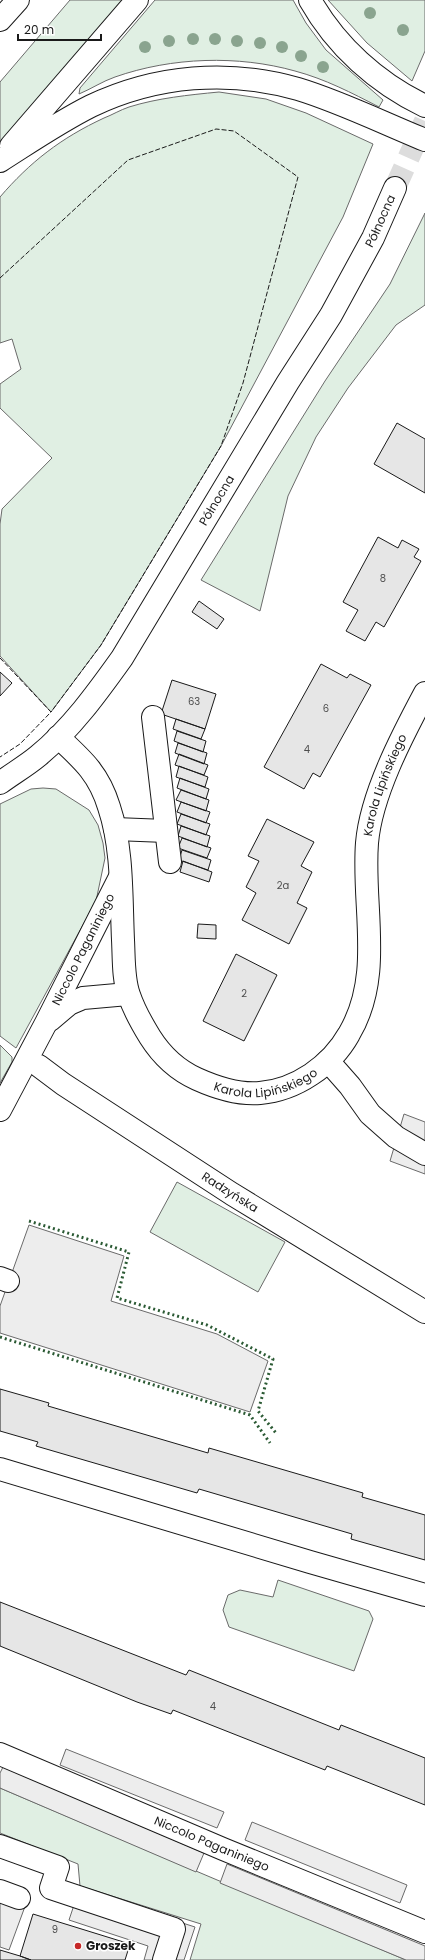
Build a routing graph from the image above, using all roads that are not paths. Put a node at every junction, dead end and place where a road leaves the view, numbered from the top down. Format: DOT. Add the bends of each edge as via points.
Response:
graph roads {
  1 [pos="18,0"];
  2 [pos="137,0"];
  3 [pos="310,0"];
  4 [pos="0,20"];
  5 [pos="425,106"];
  6 [pos="425,140"];
  7 [pos="0,160"];
  8 [pos="395,188"];
  9 [pos="423,703"];
  10 [pos="153,717"];
  11 [pos="58,737"];
  12 [pos="0,783"];
  13 [pos="115,829"];
  14 [pos="166,831"];
  15 [pos="170,862"];
  16 [pos="120,876"];
  17 [pos="128,994"];
  18 [pos="46,1023"];
  19 [pos="328,1061"];
  20 [pos="39,1066"];
  21 [pos="0,1110"];
  22 [pos="425,1154"];
  23 [pos="425,1312"];
  24 [pos="0,1469"];
  25 [pos="425,1595"];
  26 [pos="0,1754"];
  27 [pos="0,1846"];
  28 [pos="425,1932"];
  29 [pos="164,1960"];
  1 -- 4 [label="street"];
  2 -- 7 [label="street"];
  3 -- 5 [label="street" via="334,36 353,55 399,92"];
  6 -- 7 [label="street" via="298,89 237,78 205,78 172,80 119,94 59,124"];
  8 -- 11 [label="street, Północna" via="373,238 331,315 143,624 101,689"];
  9 -- 19 [label="street, Karola Lipińskiego" via="375,803 370,824 366,872 370,964 365,995 349,1034 336,1054"];
  10 -- 14 [label="street"];
  11 -- 12 [label="street, Północna" via="38,756"];
  11 -- 13 [label="street, Karola Lipińskiego" via="84,761 100,782"];
  13 -- 14 [label="street"];
  13 -- 16 [label="street, Karola Lipińskiego"];
  14 -- 15 [label="street"];
  16 -- 17 [label="street, Karola Lipińskiego"];
  16 -- 18 [label="street, Niccolo Paganiniego"];
  17 -- 18 [label="street, Niccolo Paganiniego" via="83,998 69,1004"];
  17 -- 19 [label="street, Karola Lipińskiego" via="143,1026 158,1049 174,1066 213,1086 254,1094 274,1092 297,1083"];
  18 -- 21 [label="street, Niccolo Paganiniego"];
  19 -- 22 [label="street" via="370,1114 396,1137"];
  20 -- 23 [label="street, Radzyńska" via="232,1194"];
  24 -- 25 [label="street"];
  26 -- 28 [label="street, Niccolo Paganiniego"];
  27 -- 29 [label="street" via="58,1867 51,1888 174,1929"];
}
